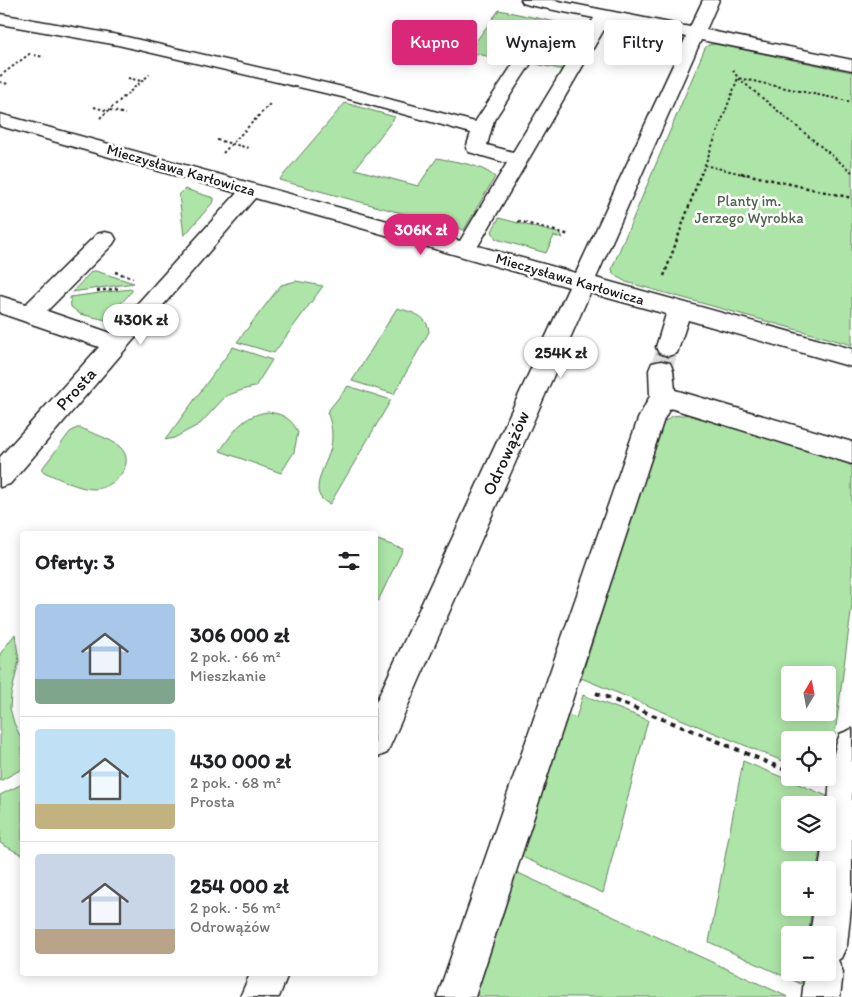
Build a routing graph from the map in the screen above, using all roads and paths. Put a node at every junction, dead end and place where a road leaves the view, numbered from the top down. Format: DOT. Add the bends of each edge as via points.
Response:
graph roads {
  1 [pos="530,0"];
  2 [pos="711,0"];
  3 [pos="604,15"];
  4 [pos="0,19"];
  5 [pos="696,32"];
  6 [pos="173,53"];
  7 [pos="852,64"];
  8 [pos="519,65"];
  9 [pos="731,66"];
  10 [pos="128,78"];
  11 [pos="738,78"];
  12 [pos="292,80"];
  13 [pos="141,81"];
  14 [pos="0,82"];
  15 [pos="8,84"];
  16 [pos="852,102"];
  17 [pos="94,107"];
  18 [pos="109,110"];
  19 [pos="125,114"];
  20 [pos="0,120"];
  21 [pos="94,124"];
  22 [pos="482,130"];
  23 [pos="217,140"];
  24 [pos="232,144"];
  25 [pos="249,148"];
  26 [pos="219,158"];
  27 [pos="519,160"];
  28 [pos="704,165"];
  29 [pos="852,172"];
  30 [pos="251,190"];
  31 [pos="852,198"];
  32 [pos="487,212"];
  33 [pos="573,236"];
  34 [pos="104,239"];
  35 [pos="465,250"];
  36 [pos="662,278"];
  37 [pos="583,283"];
  38 [pos="122,288"];
  39 [pos="95,292"];
  40 [pos="0,304"];
  41 [pos="679,310"];
  42 [pos="30,315"];
  43 [pos="117,344"];
  44 [pos="852,358"];
  45 [pos="664,371"];
  46 [pos="852,453"];
  47 [pos="0,476"];
  48 [pos="563,680"];
  49 [pos="378,734"];
  50 [pos="852,746"];
  51 [pos="781,768"];
  52 [pos="830,926"];
  53 [pos="268,976"];
  54 [pos="823,981"];
  55 [pos="259,997"];
  56 [pos="456,997"];
  57 [pos="821,997"];
  1 -- 3 [label="street"];
  2 -- 5 [label="street, Odrowążów"];
  3 -- 5 [label="street"];
  3 -- 27 [label="street"];
  4 -- 6 [label="street"];
  5 -- 7 [label="street"];
  5 -- 37 [label="street, Odrowążów"];
  6 -- 12 [label="street"];
  6 -- 13 [label="path"];
  8 -- 22 [label="street"];
  9 -- 11 [label="path"];
  10 -- 13 [label="path"];
  11 -- 16 [label="path"];
  11 -- 28 [label="path"];
  11 -- 29 [label="path"];
  12 -- 22 [label="street"];
  12 -- 24 [label="path"];
  13 -- 18 [label="path"];
  14 -- 15 [label="path"];
  17 -- 18 [label="path"];
  18 -- 19 [label="path"];
  18 -- 21 [label="path"];
  20 -- 30 [label="street, Mieczysława Karłowicza"];
  22 -- 27 [label="street" via="476,148"];
  23 -- 24 [label="path"];
  24 -- 25 [label="path"];
  24 -- 26 [label="path"];
  27 -- 32 [label="street"];
  28 -- 31 [label="path"];
  28 -- 36 [label="path"];
  30 -- 35 [label="street, Mieczysława Karłowicza"];
  30 -- 43 [label="street, Prosta"];
  32 -- 33 [label="path"];
  32 -- 35 [label="street"];
  34 -- 42 [label="street"];
  35 -- 37 [label="street, Mieczysława Karłowicza"];
  37 -- 41 [label="street, Mieczysława Karłowicza"];
  37 -- 49 [label="street, Odrowążów"];
  38 -- 39 [label="path"];
  40 -- 42 [label="street"];
  41 -- 44 [label="street, Mieczysława Karłowicza"];
  41 -- 45 [label="street"];
  42 -- 43 [label="street"];
  43 -- 47 [label="street, Prosta"];
  45 -- 46 [label="street"];
  45 -- 48 [label="street"];
  48 -- 51 [label="path"];
  48 -- 56 [label="street"];
  50 -- 52 [label="street"];
  53 -- 55 [label="street"];
  54 -- 57 [label="street"];
}
